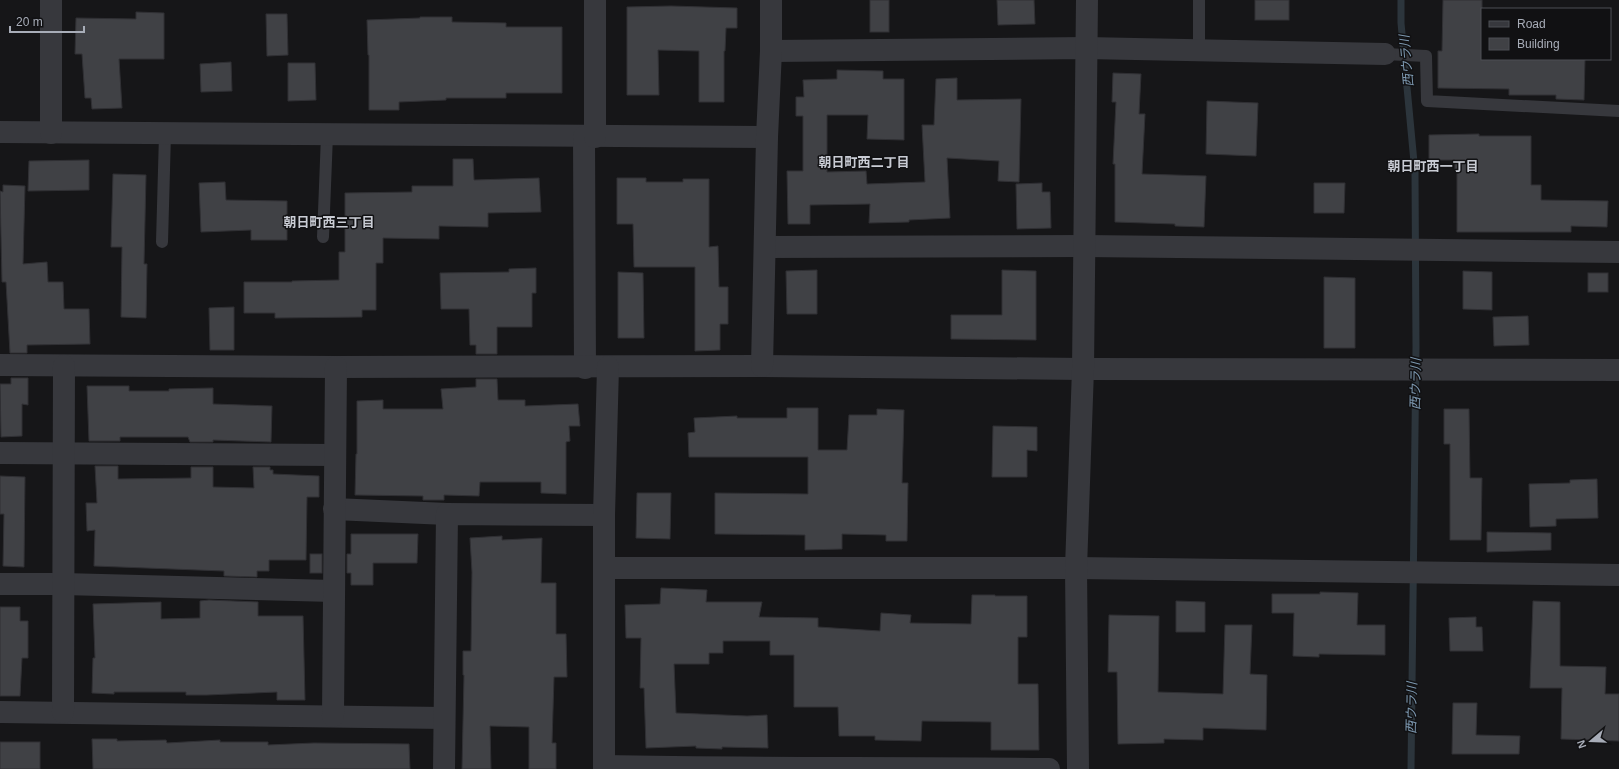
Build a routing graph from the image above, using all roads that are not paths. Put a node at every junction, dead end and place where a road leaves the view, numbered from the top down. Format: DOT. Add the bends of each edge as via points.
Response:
graph roads {
  1 [pos="51,0"];
  2 [pos="595,0"];
  3 [pos="771,0"];
  4 [pos="1087,0"];
  5 [pos="1199,0"];
  6 [pos="1086,48"];
  7 [pos="1200,50"];
  8 [pos="771,51"];
  9 [pos="1385,54"];
  10 [pos="1619,111"];
  11 [pos="0,132"];
  12 [pos="50,133"];
  13 [pos="165,134"];
  14 [pos="327,135"];
  15 [pos="589,137"];
  16 [pos="767,138"];
  17 [pos="323,237"];
  18 [pos="162,242"];
  19 [pos="1084,246"];
  20 [pos="765,247"];
  21 [pos="1619,252"];
  22 [pos="0,365"];
  23 [pos="64,366"];
  24 [pos="762,366"];
  25 [pos="336,367"];
  26 [pos="608,367"];
  27 [pos="585,368"];
  28 [pos="1083,369"];
  29 [pos="1619,370"];
  30 [pos="0,453"];
  31 [pos="64,454"];
  32 [pos="335,455"];
  33 [pos="334,509"];
  34 [pos="446,514"];
  35 [pos="604,515"];
  36 [pos="604,568"];
  37 [pos="1076,568"];
  38 [pos="1619,575"];
  39 [pos="0,584"];
  40 [pos="63,584"];
  41 [pos="334,591"];
  42 [pos="0,712"];
  43 [pos="63,712"];
  44 [pos="333,716"];
  45 [pos="444,718"];
  46 [pos="604,767"];
  47 [pos="678,768"];
  48 [pos="794,768"];
  49 [pos="907,768"];
  50 [pos="444,769"];
  51 [pos="1049,769"];
  52 [pos="1078,769"];
  1 -- 12 [label="street"];
  2 -- 15 [label="street"];
  3 -- 8 [label="street"];
  4 -- 6 [label="street"];
  5 -- 7 [label="lane"];
  6 -- 7 [label="street"];
  6 -- 8 [label="street"];
  6 -- 19 [label="street"];
  7 -- 9 [label="street"];
  8 -- 16 [label="street"];
  9 -- 10 [label="lane" via="1426,56 1427,101"];
  11 -- 12 [label="street"];
  12 -- 13 [label="street"];
  13 -- 14 [label="street"];
  13 -- 18 [label="lane"];
  14 -- 15 [label="street"];
  14 -- 17 [label="lane"];
  15 -- 16 [label="street"];
  15 -- 27 [label="street"];
  16 -- 20 [label="street"];
  19 -- 20 [label="street"];
  19 -- 21 [label="street"];
  19 -- 28 [label="street"];
  20 -- 24 [label="street"];
  22 -- 23 [label="street"];
  23 -- 25 [label="street"];
  23 -- 31 [label="street"];
  24 -- 26 [label="street"];
  24 -- 28 [label="street"];
  25 -- 27 [label="street"];
  25 -- 32 [label="street"];
  26 -- 27 [label="street"];
  26 -- 35 [label="street"];
  28 -- 29 [label="street"];
  28 -- 37 [label="street"];
  30 -- 31 [label="street"];
  31 -- 32 [label="street"];
  31 -- 40 [label="street"];
  32 -- 33 [label="street"];
  33 -- 34 [label="street"];
  33 -- 41 [label="street"];
  34 -- 35 [label="street"];
  34 -- 45 [label="street"];
  35 -- 36 [label="street"];
  36 -- 37 [label="street"];
  36 -- 46 [label="street"];
  37 -- 38 [label="street"];
  37 -- 52 [label="street"];
  39 -- 40 [label="street"];
  40 -- 41 [label="street"];
  40 -- 43 [label="street"];
  41 -- 44 [label="street"];
  42 -- 43 [label="street"];
  43 -- 44 [label="street"];
  44 -- 45 [label="street"];
  45 -- 50 [label="street"];
  46 -- 47 [label="street"];
  47 -- 48 [label="street"];
  48 -- 49 [label="street"];
  49 -- 51 [label="street"];
}
